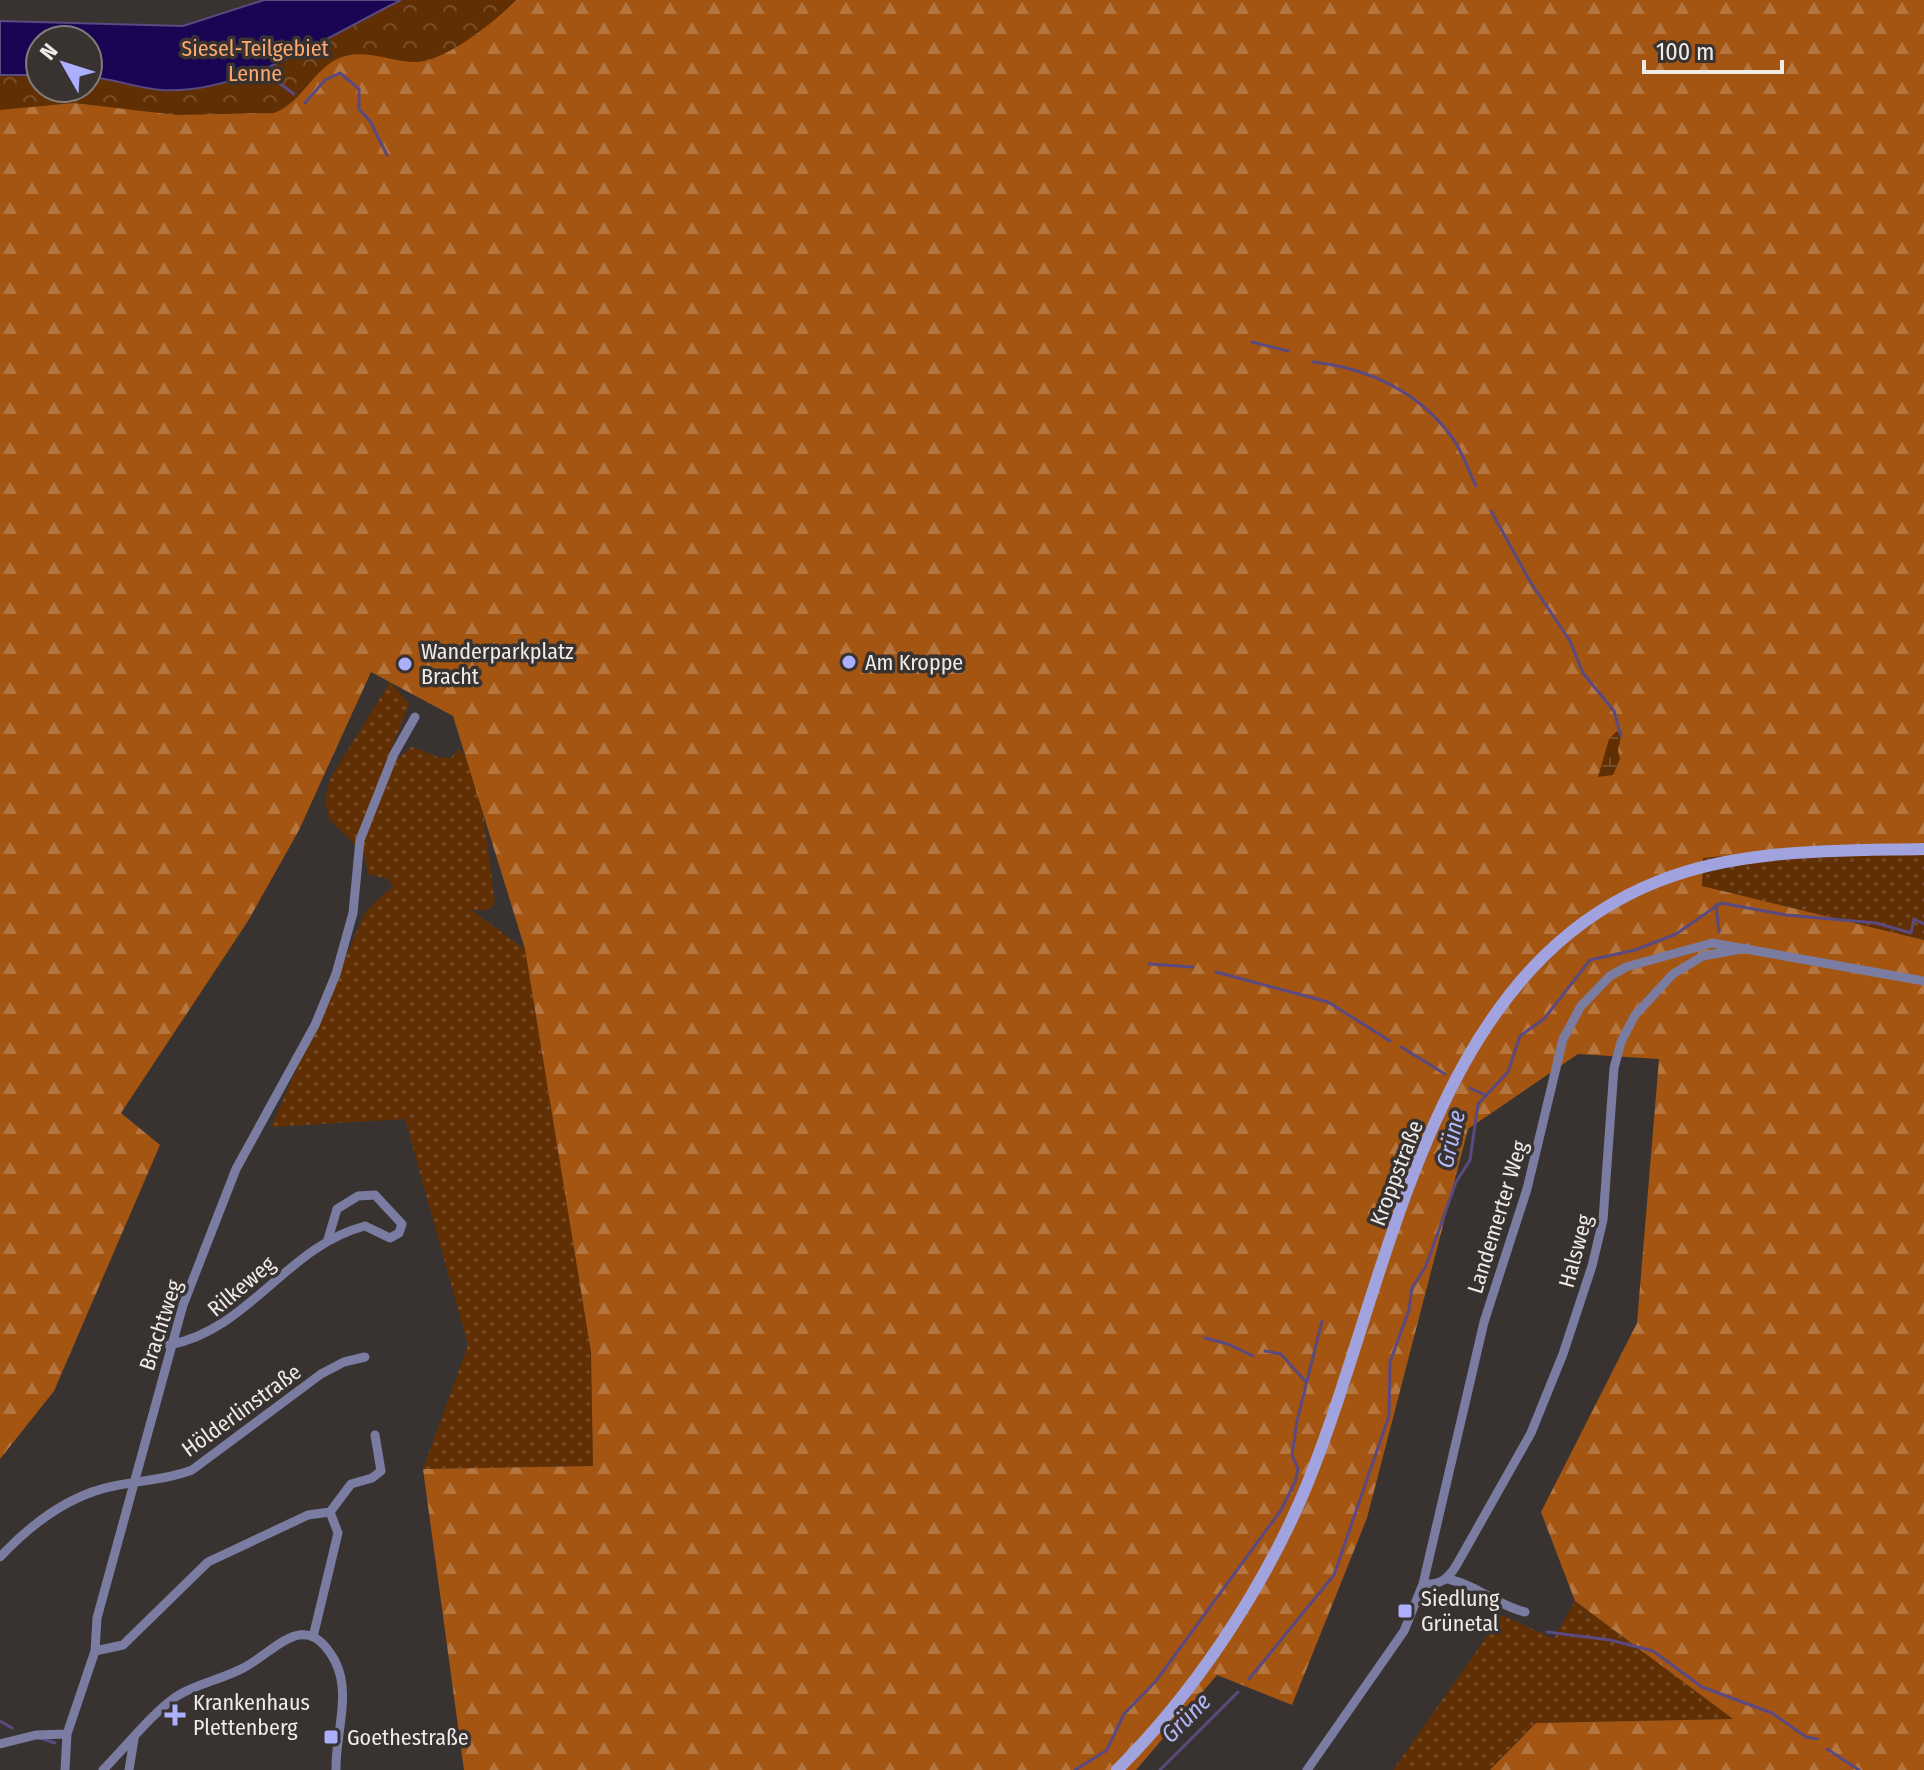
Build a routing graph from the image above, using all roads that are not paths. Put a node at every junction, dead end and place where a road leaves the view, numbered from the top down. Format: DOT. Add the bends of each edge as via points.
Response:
graph roads {
  1 [pos="415,717"];
  2 [pos="1924,849"];
  3 [pos="1747,948"];
  4 [pos="1924,981"];
  5 [pos="328,1239"];
  6 [pos="169,1345"];
  7 [pos="365,1357"];
  8 [pos="375,1435"];
  9 [pos="135,1482"];
  10 [pos="330,1512"];
  11 [pos="0,1557"];
  12 [pos="1448,1579"];
  13 [pos="1423,1584"];
  14 [pos="1525,1612"];
  15 [pos="313,1637"];
  16 [pos="95,1651"];
  17 [pos="67,1734"];
  18 [pos="134,1739"];
  19 [pos="0,1744"];
  20 [pos="65,1770"];
  21 [pos="103,1770"];
  22 [pos="129,1770"];
  23 [pos="336,1770"];
  24 [pos="1117,1770"];
  25 [pos="1307,1770"];
  1 -- 6 [label="street, Brachtweg" via="370,810 356,866 353,913 336,974 315,1025 236,1169"];
  2 -- 24 [label="street, Kroppstraße" via="1764,857 1686,871 1602,909 1530,968 1465,1063 1426,1146 1344,1388 1280,1543 1196,1675"];
  3 -- 4 [label="street, Landemerter Weg"];
  3 -- 12 [label="street, Halsweg" via="1703,956 1673,974 1635,1015 1621,1042 1614,1068 1603,1220 1592,1266 1531,1433"];
  3 -- 13 [label="street, Landemerter Weg" via="1712,943 1626,967 1592,993 1573,1017 1527,1189 1484,1322"];
  5 -- 5 [label="street, Rilkeweg" via="337,1209 358,1196 375,1195 402,1224 390,1238 365,1226"];
  5 -- 6 [label="street, Rilkeweg" via="213,1332"];
  6 -- 9 [label="street, Brachtweg"];
  7 -- 9 [label="street, Hölderlinstraße" via="321,1374 192,1470"];
  8 -- 10 [label="street" via="381,1471 351,1484"];
  9 -- 11 [label="street, Hölderlinstraße" via="81,1496 38,1521"];
  9 -- 16 [label="street, Brachtweg" via="97,1618"];
  10 -- 15 [label="street" via="338,1533"];
  10 -- 16 [label="street" via="308,1515 208,1562 123,1645"];
  12 -- 13 [label="street"];
  12 -- 14 [label="street" via="1468,1583"];
  13 -- 25 [label="street, Landemerter Weg" via="1404,1631"];
  15 -- 18 [label="street" via="290,1636 231,1675 179,1695"];
  15 -- 23 [label="street" via="329,1651 342,1680"];
  16 -- 17 [label="street, Brachtweg"];
  17 -- 19 [label="street"];
  17 -- 20 [label="street, Brachtweg"];
  18 -- 21 [label="street"];
  18 -- 22 [label="street"];
}
